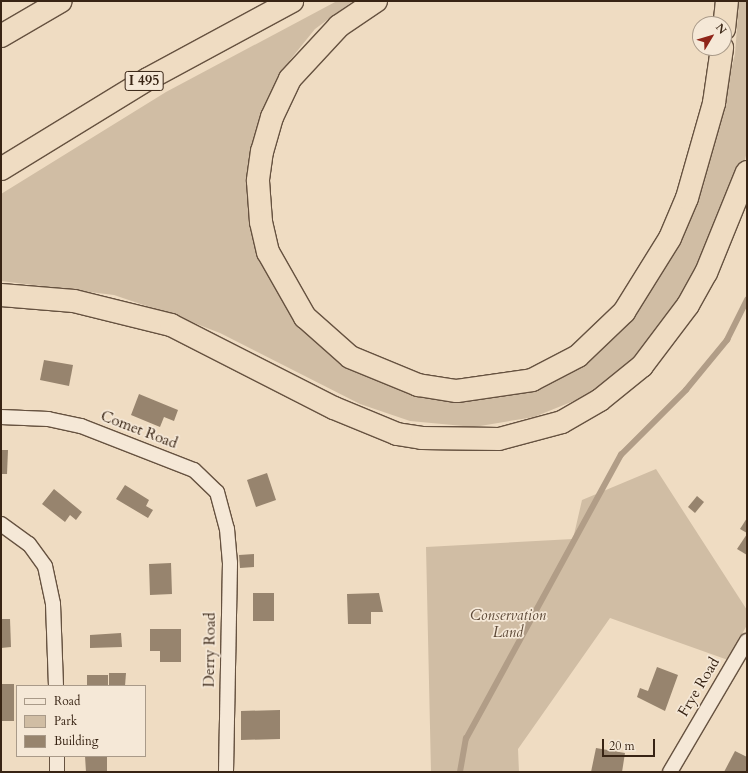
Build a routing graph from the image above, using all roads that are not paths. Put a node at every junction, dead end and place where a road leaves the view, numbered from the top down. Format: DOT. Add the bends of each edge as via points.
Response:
graph roads {
  1 [pos="51,1"];
  2 [pos="61,1"];
  3 [pos="292,1"];
  4 [pos="376,1"];
  5 [pos="726,1"];
  6 [pos="725,16"];
  7 [pos="29,19"];
  8 [pos="1,36"];
  9 [pos="721,56"];
  10 [pos="1,169"];
  11 [pos="747,172"];
  12 [pos="1,295"];
  13 [pos="1,417"];
  14 [pos="1,524"];
  15 [pos="227,529"];
  16 [pos="747,641"];
  17 [pos="56,685"];
  18 [pos="57,757"];
  19 [pos="57,772"];
  20 [pos="226,772"];
  21 [pos="670,772"];
  1 -- 7 [label="highway"];
  2 -- 7 [label="highway"];
  3 -- 10 [label="highway, I 495" via="148,79"];
  4 -- 9 [label="highway" via="339,26 290,79 272,117 262,151 258,181 261,222 268,252 305,317 350,357 418,385 457,391 532,380 578,356 624,312 666,244 687,198 712,110"];
  5 -- 6 [label="highway"];
  7 -- 8 [label="highway"];
  11 -- 12 [label="highway" via="706,273 688,305 642,366 600,400 562,422 499,439 422,438 397,434 334,408 171,325 74,301"];
  13 -- 15 [label="street, Comet Road" via="48,419 81,426 194,470 217,492"];
  14 -- 17 [label="street" via="29,544 44,566 53,604"];
  15 -- 20 [label="street, Derry Road"];
  16 -- 21 [label="street, Frye Road"];
  18 -- 19 [label="street"];
}
